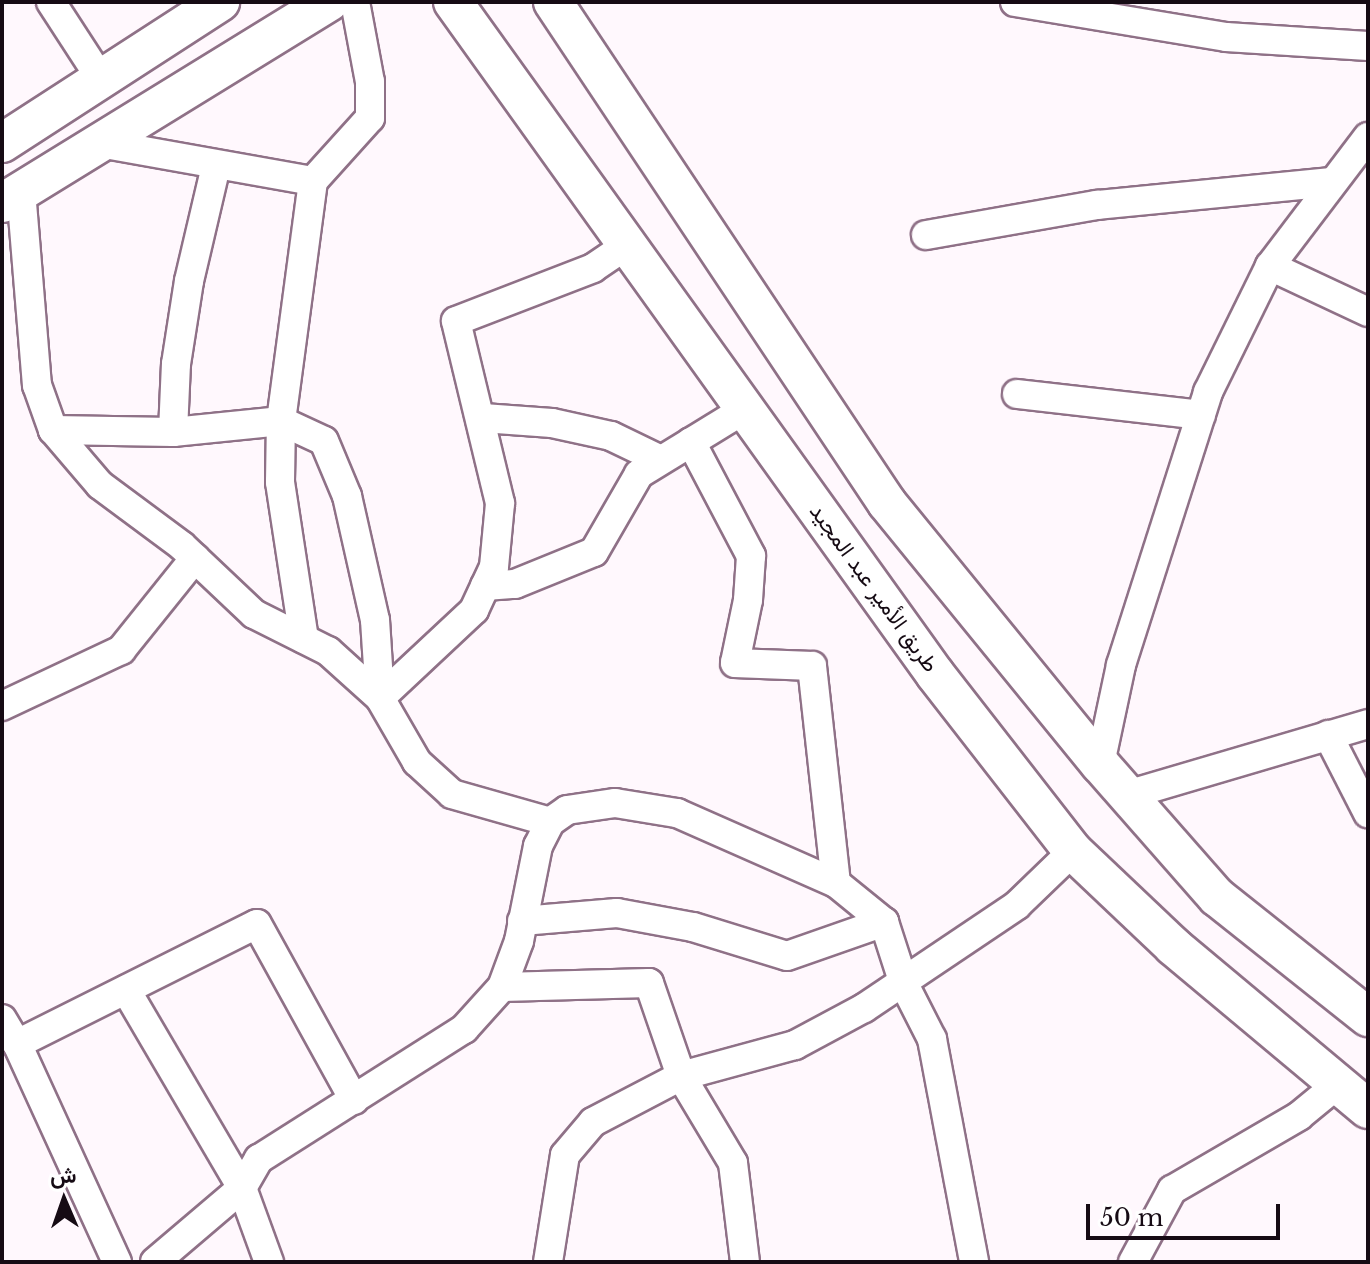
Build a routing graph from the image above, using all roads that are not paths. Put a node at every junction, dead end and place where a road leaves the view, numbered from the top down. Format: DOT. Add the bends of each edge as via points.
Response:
graph roads {
  1 [pos="51,2"];
  2 [pos="220,2"];
  3 [pos="329,2"];
  4 [pos="355,2"];
  5 [pos="453,2"];
  6 [pos="553,2"];
  7 [pos="1015,2"];
  8 [pos="1368,46"];
  9 [pos="101,79"];
  10 [pos="1368,137"];
  11 [pos="2,143"];
  12 [pos="99,143"];
  13 [pos="216,166"];
  14 [pos="313,181"];
  15 [pos="1333,182"];
  16 [pos="11,197"];
  17 [pos="926,235"];
  18 [pos="627,245"];
  19 [pos="1270,266"];
  20 [pos="1368,312"];
  21 [pos="1017,394"];
  22 [pos="745,409"];
  23 [pos="1201,415"];
  24 [pos="483,418"];
  25 [pos="281,421"];
  26 [pos="53,430"];
  27 [pos="173,432"];
  28 [pos="691,442"];
  29 [pos="661,460"];
  30 [pos="195,558"];
  31 [pos="485,586"];
  32 [pos="304,639"];
  33 [pos="380,698"];
  34 [pos="2,706"];
  35 [pos="1368,724"];
  36 [pos="1328,735"];
  37 [pos="1100,764"];
  38 [pos="1127,795"];
  39 [pos="1368,813"];
  40 [pos="550,822"];
  41 [pos="1073,851"];
  42 [pos="836,883"];
  43 [pos="522,921"];
  44 [pos="884,922"];
  45 [pos="904,984"];
  46 [pos="502,987"];
  47 [pos="126,990"];
  48 [pos="1368,1017"];
  49 [pos="2,1019"];
  50 [pos="17,1044"];
  51 [pos="681,1076"];
  52 [pos="1338,1084"];
  53 [pos="354,1100"];
  54 [pos="1368,1109"];
  55 [pos="242,1188"];
  56 [pos="117,1262"];
  57 [pos="155,1262"];
  58 [pos="269,1262"];
  59 [pos="548,1262"];
  60 [pos="745,1262"];
  61 [pos="974,1262"];
  62 [pos="1133,1262"];
  1 -- 9 [label="street"];
  2 -- 9 [label="main road"];
  3 -- 12 [label="main road"];
  4 -- 14 [label="street" via="370,82 370,118"];
  5 -- 18 [label="main road, طريق الأمير عبد المجيد"];
  6 -- 37 [label="main road" via="887,503"];
  7 -- 8 [label="street" via="1226,37"];
  9 -- 11 [label="main road"];
  10 -- 15 [label="street"];
  12 -- 13 [label="street"];
  12 -- 16 [label="main road"];
  13 -- 14 [label="street"];
  13 -- 27 [label="street" via="187,295"];
  14 -- 25 [label="street"];
  15 -- 17 [label="street" via="1097,205"];
  15 -- 19 [label="street"];
  16 -- 26 [label="street" via="37,385"];
  18 -- 22 [label="main road, طريق الأمير عبد المجيد"];
  18 -- 24 [label="street" via="593,268 456,321"];
  19 -- 20 [label="street"];
  19 -- 23 [label="street"];
  21 -- 23 [label="street"];
  22 -- 28 [label="street"];
  22 -- 41 [label="main road, طريق الأمير عبد المجيد" via="935,674"];
  23 -- 37 [label="street" via="1121,665"];
  24 -- 29 [label="street" via="552,423 611,436"];
  24 -- 31 [label="street" via="500,503 494,567"];
  25 -- 27 [label="street"];
  25 -- 32 [label="street" via="280,482"];
  25 -- 33 [label="street" via="324,441 347,496 375,620"];
  26 -- 27 [label="street"];
  26 -- 30 [label="street" via="100,485"];
  28 -- 29 [label="street"];
  28 -- 42 [label="street" via="751,556 735,663 812,666"];
  29 -- 31 [label="street" via="639,474 594,552 515,584"];
  30 -- 32 [label="street" via="254,614"];
  30 -- 34 [label="street" via="121,650"];
  31 -- 33 [label="street" via="474,610"];
  32 -- 33 [label="street" via="328,651"];
  33 -- 40 [label="street" via="417,762 452,794"];
  35 -- 36 [label="street"];
  36 -- 38 [label="street"];
  36 -- 39 [label="street"];
  37 -- 38 [label="main road"];
  38 -- 48 [label="main road" via="1217,897"];
  40 -- 42 [label="street" via="567,810 615,803 677,813"];
  40 -- 43 [label="street" via="538,846"];
  41 -- 45 [label="street" via="1017,905"];
  41 -- 52 [label="main road, طريق الأمير عبد المجيد" via="1173,946"];
  42 -- 44 [label="street"];
  43 -- 44 [label="street" via="617,913 693,927 787,956"];
  43 -- 46 [label="street"];
  44 -- 45 [label="street"];
  45 -- 51 [label="street" via="795,1045"];
  45 -- 61 [label="street" via="932,1039 942,1078"];
  46 -- 51 [label="street" via="649,983"];
  46 -- 53 [label="street" via="464,1029"];
  47 -- 50 [label="street"];
  47 -- 53 [label="street" via="257,924"];
  47 -- 55 [label="street"];
  49 -- 50 [label="street"];
  50 -- 56 [label="street"];
  51 -- 59 [label="street" via="593,1122 565,1155"];
  51 -- 60 [label="street" via="733,1163"];
  52 -- 54 [label="main road, طريق الأمير عبد المجيد"];
  52 -- 62 [label="street" via="1299,1116 1172,1190"];
  53 -- 55 [label="street" via="259,1159"];
  55 -- 57 [label="street"];
  55 -- 58 [label="street"];
}
